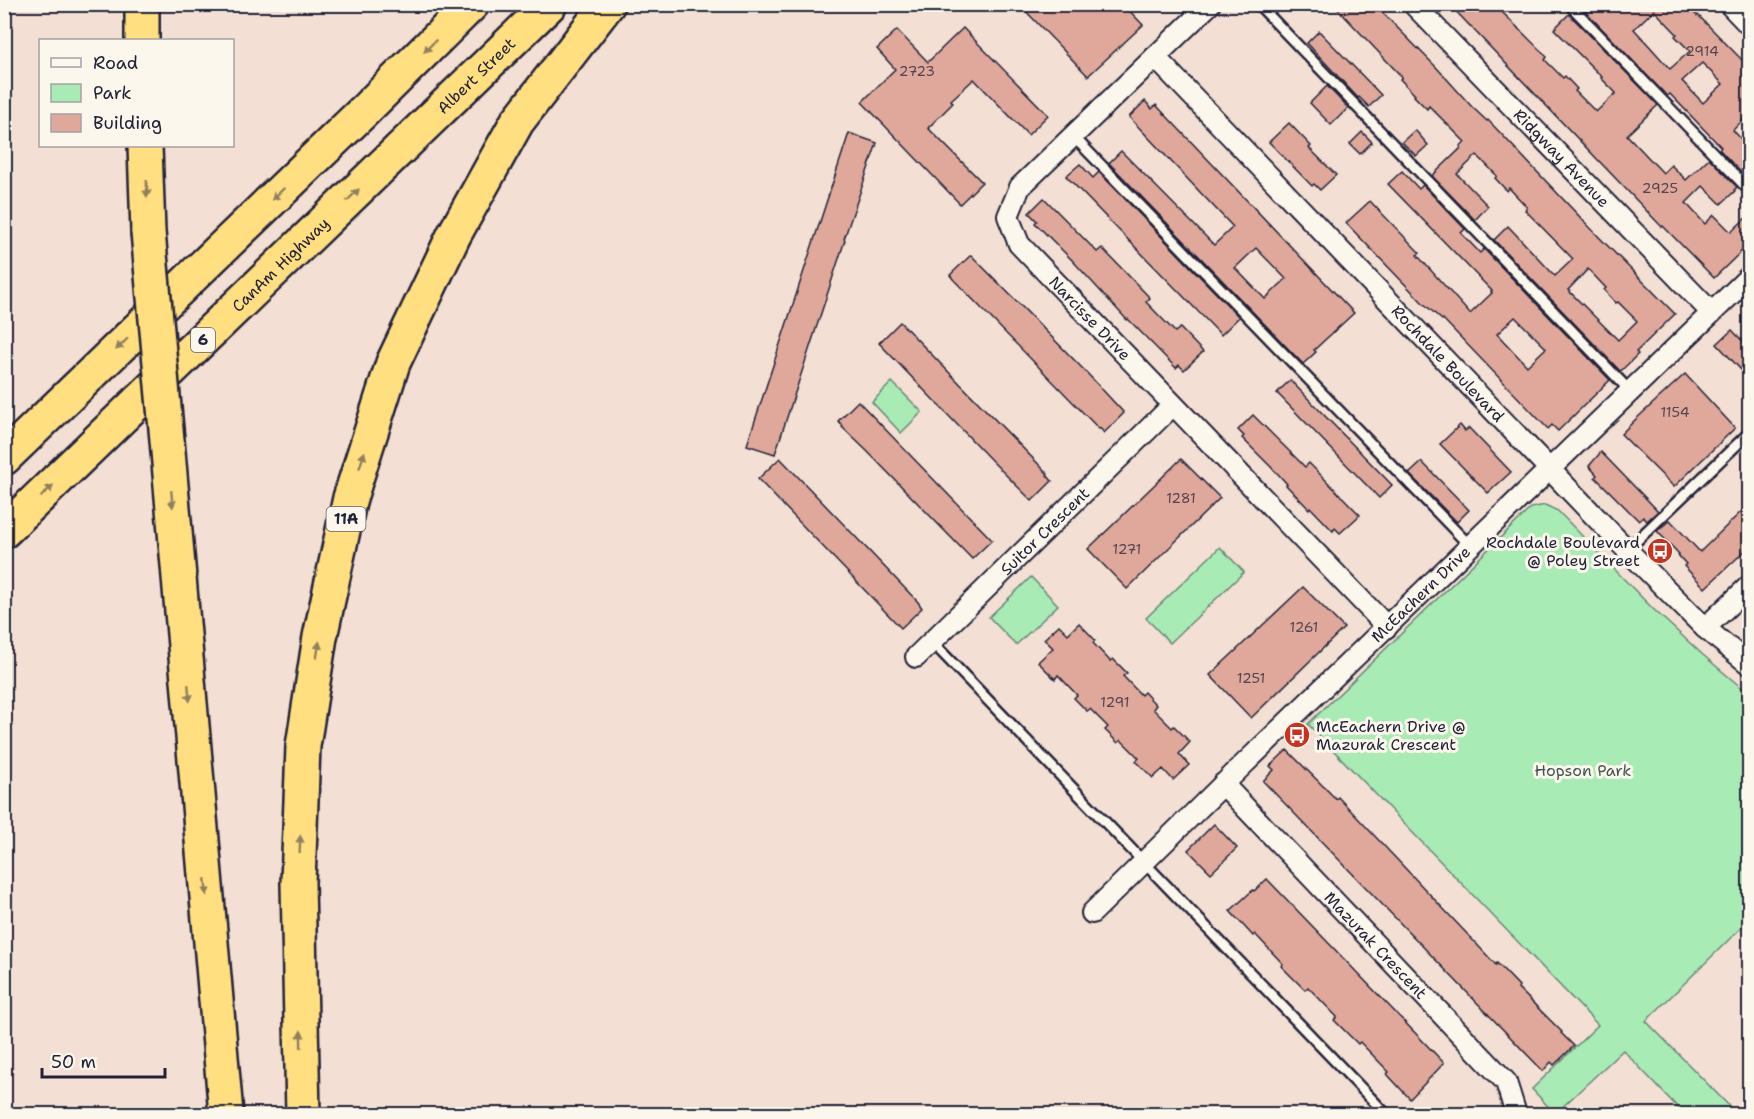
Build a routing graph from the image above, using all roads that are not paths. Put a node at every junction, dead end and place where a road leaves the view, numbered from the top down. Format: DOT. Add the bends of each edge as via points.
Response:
graph roads {
  1 [pos="142,4"];
  2 [pos="472,4"];
  3 [pos="550,4"];
  4 [pos="608,4"];
  5 [pos="1209,4"];
  6 [pos="1258,4"];
  7 [pos="1413,4"];
  8 [pos="1569,4"];
  9 [pos="1729,4"];
  10 [pos="1749,26"];
  11 [pos="142,39"];
  12 [pos="1155,57"];
  13 [pos="1073,136"];
  14 [pos="145,147"];
  15 [pos="402,148"];
  16 [pos="1749,190"];
  17 [pos="1749,276"];
  18 [pos="1711,312"];
  19 [pos="1630,392"];
  20 [pos="1173,405"];
  21 [pos="1749,432"];
  22 [pos="4,458"];
  23 [pos="1550,469"];
  24 [pos="4,531"];
  25 [pos="1470,546"];
  26 [pos="1627,550"];
  27 [pos="1749,585"];
  28 [pos="1386,627"];
  29 [pos="1705,628"];
  30 [pos="931,641"];
  31 [pos="916,657"];
  32 [pos="1749,665"];
  33 [pos="1223,784"];
  34 [pos="1143,862"];
  35 [pos="1092,913"];
  36 [pos="302,1106"];
  37 [pos="225,1107"];
  38 [pos="1386,1114"];
  39 [pos="1516,1114"];
  1 -- 11 [label="highway"];
  2 -- 22 [label="highway, one-way"];
  3 -- 15 [label="highway, Albert Street / 6"];
  36 -- 4 [label="highway, 11A, one-way" via="298,883 303,746 320,637 350,498 393,363 454,236 517,122"];
  5 -- 12 [label="street, Narcisse Drive"];
  6 -- 19 [label="lane"];
  7 -- 18 [label="street, Ridgway Avenue"];
  8 -- 16 [label="lane"];
  9 -- 10 [label="street"];
  12 -- 13 [label="street, Narcisse Drive"];
  12 -- 23 [label="street, Rochdale Boulevard"];
  13 -- 20 [label="street, Narcisse Drive" via="1020,187 1008,216 1019,244"];
  13 -- 25 [label="lane"];
  14 -- 37 [label="highway, one-way, bridge" via="148,232"];
  24 -- 15 [label="highway, CanAm Highway / 6, one-way"];
  17 -- 18 [label="street, McEachern Drive"];
  18 -- 19 [label="street, McEachern Drive"];
  19 -- 23 [label="street, McEachern Drive"];
  20 -- 28 [label="street, Narcisse Drive"];
  20 -- 30 [label="street, Suitor Crescent"];
  21 -- 26 [label="lane"];
  23 -- 25 [label="street, McEachern Drive"];
  23 -- 26 [label="street, Rochdale Boulevard"];
  25 -- 28 [label="street, McEachern Drive"];
  26 -- 29 [label="street, Rochdale Boulevard"];
  27 -- 29 [label="street"];
  28 -- 33 [label="street, McEachern Drive"];
  29 -- 32 [label="street, Rochdale Boulevard"];
  30 -- 31 [label="street, Suitor Crescent"];
  30 -- 34 [label="lane"];
  33 -- 34 [label="street, McEachern Drive"];
  33 -- 39 [label="street, Mazurak Crescent" via="1506,1082"];
  34 -- 35 [label="street, McEachern Drive"];
  34 -- 38 [label="lane"];
}
